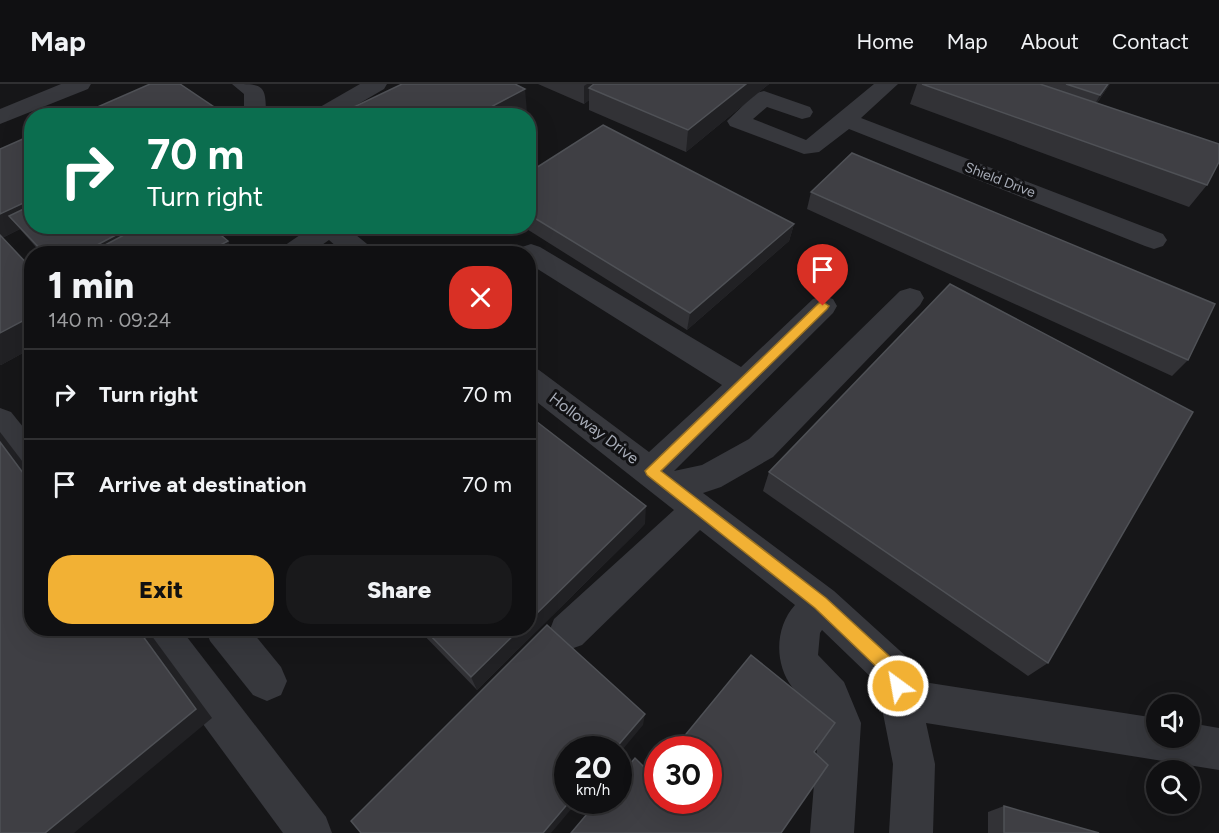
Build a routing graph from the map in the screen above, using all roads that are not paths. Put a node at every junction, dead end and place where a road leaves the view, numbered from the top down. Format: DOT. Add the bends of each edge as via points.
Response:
graph roads {
  1 [pos="80,84"];
  2 [pos="243,84"];
  3 [pos="376,84"];
  4 [pos="876,86"];
  5 [pos="255,108"];
  6 [pos="335,108"];
  7 [pos="802,112"];
  8 [pos="0,117"];
  9 [pos="846,120"];
  10 [pos="318,234"];
  11 [pos="337,234"];
  12 [pos="1154,240"];
  13 [pos="301,246"];
  14 [pos="353,246"];
  15 [pos="536,256"];
  16 [pos="910,298"];
  17 [pos="823,306"];
  18 [pos="743,383"];
  19 [pos="536,384"];
  20 [pos="0,422"];
  21 [pos="24,453"];
  22 [pos="662,478"];
  23 [pos="700,508"];
  24 [pos="821,603"];
  25 [pos="568,632"];
  26 [pos="162,636"];
  27 [pos="230,636"];
  28 [pos="267,681"];
  29 [pos="900,699"];
  30 [pos="1219,749"];
  31 [pos="310,833"];
  32 [pos="832,833"];
  33 [pos="911,833"];
  1 -- 8 [label="street"];
  2 -- 5 [label="street" via="255,92"];
  3 -- 6 [label="street"];
  4 -- 9 [label="street"];
  7 -- 9 [label="street" via="764,98 738,121 808,148"];
  9 -- 12 [label="street, Shield Drive"];
  10 -- 13 [label="street"];
  11 -- 14 [label="street"];
  15 -- 18 [label="street"];
  16 -- 22 [label="street" via="761,448 709,477"];
  17 -- 18 [label="street"];
  18 -- 22 [label="street"];
  19 -- 22 [label="street, Holloway Drive"];
  20 -- 21 [label="street"];
  22 -- 23 [label="street, Holloway Drive"];
  23 -- 24 [label="street, Holloway Drive"];
  23 -- 25 [label="street"];
  24 -- 29 [label="street, Holloway Drive" via="895,673"];
  24 -- 32 [label="street" via="801,626 798,657 805,672 830,696 840,723"];
  26 -- 31 [label="street"];
  27 -- 28 [label="street"];
  29 -- 30 [label="street"];
  29 -- 33 [label="street, Holloway Drive" via="915,764"];
}
